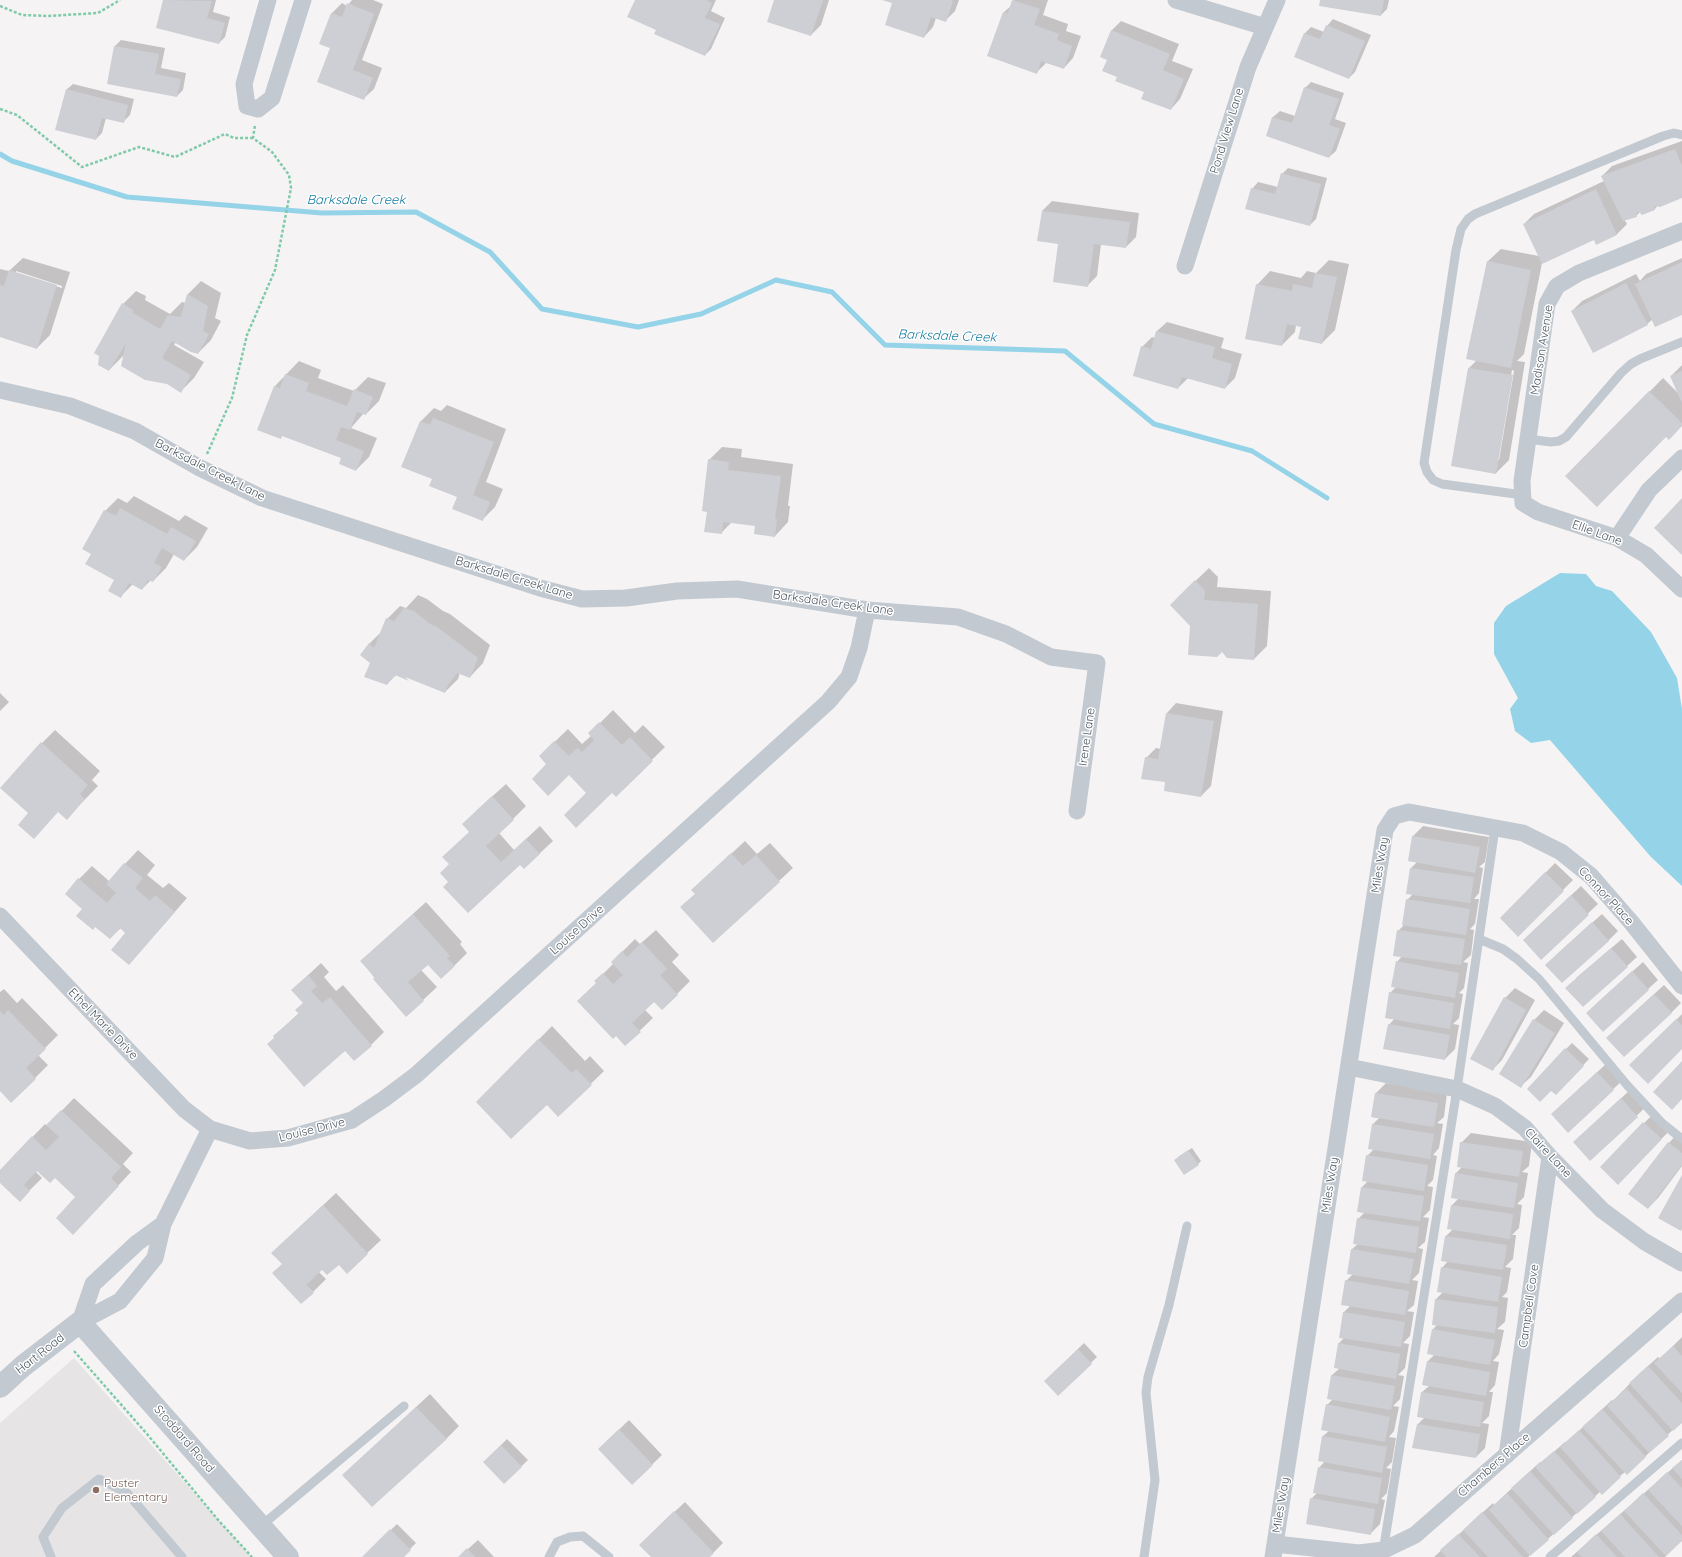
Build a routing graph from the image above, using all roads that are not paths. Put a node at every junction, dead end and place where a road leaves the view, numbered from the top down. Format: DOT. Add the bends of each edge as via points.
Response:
graph roads {
  1 [pos="268,0"];
  2 [pos="303,0"];
  3 [pos="1176,0"];
  4 [pos="1277,0"];
  5 [pos="1265,27"];
  6 [pos="1682,134"];
  7 [pos="1682,232"];
  8 [pos="1185,266"];
  9 [pos="1682,342"];
  10 [pos="0,390"];
  11 [pos="1528,439"];
  12 [pos="1681,461"];
  13 [pos="1523,499"];
  14 [pos="1618,538"];
  15 [pos="1682,589"];
  16 [pos="867,610"];
  17 [pos="1097,664"];
  18 [pos="1077,811"];
  19 [pos="1394,816"];
  20 [pos="1495,828"];
  21 [pos="0,916"];
  22 [pos="1479,939"];
  23 [pos="1682,986"];
  24 [pos="1349,1067"];
  25 [pos="1457,1088"];
  26 [pos="210,1128"];
  27 [pos="1682,1139"];
  28 [pos="1550,1157"];
  29 [pos="163,1224"];
  30 [pos="1187,1226"];
  31 [pos="1682,1263"];
  32 [pos="1682,1301"];
  33 [pos="80,1322"];
  34 [pos="0,1387"];
  35 [pos="404,1406"];
  36 [pos="1682,1443"];
  37 [pos="1507,1455"];
  38 [pos="261,1526"];
  39 [pos="1274,1550"];
  40 [pos="1383,1554"];
  41 [pos="51,1557"];
  42 [pos="182,1557"];
  43 [pos="288,1557"];
  44 [pos="549,1557"];
  45 [pos="609,1557"];
  46 [pos="1144,1557"];
  47 [pos="1550,1557"];
  1 -- 2 [label="street" via="244,84 247,106 258,109 272,98"];
  3 -- 5 [label="street"];
  4 -- 5 [label="street, Pond View Lane"];
  5 -- 8 [label="street, Pond View Lane" via="1248,67"];
  6 -- 13 [label="lane" via="1663,136 1475,214 1461,229 1424,463 1433,480 1442,484"];
  7 -- 11 [label="street, Madison Avenue" via="1579,273 1557,286 1547,304"];
  9 -- 11 [label="lane" via="1631,364 1566,437 1551,442"];
  10 -- 16 [label="street, Barksdale Creek Lane" via="70,406 135,431 200,468 262,498 540,588 582,599 737,589"];
  11 -- 13 [label="street, Madison Avenue" via="1522,481"];
  12 -- 14 [label="street" via="1649,490"];
  13 -- 14 [label="street, Ellie Lane" via="1538,512"];
  14 -- 15 [label="street, Ellie Lane" via="1646,555"];
  16 -- 17 [label="street, Barksdale Creek Lane" via="958,616 1006,634 1051,657"];
  16 -- 26 [label="street, Louise Drive" via="859,648 849,677 828,702 416,1075 352,1120 322,1130 288,1138 250,1141"];
  17 -- 18 [label="street, Irene Lane"];
  19 -- 20 [label="street, Connor Place" via="1409,812"];
  19 -- 24 [label="street, Miles Way" via="1385,830"];
  20 -- 22 [label="lane"];
  20 -- 23 [label="street, Connor Place" via="1523,833 1561,852 1591,876"];
  21 -- 26 [label="street, Ethel Marie Drive" via="184,1109"];
  22 -- 25 [label="lane"];
  22 -- 27 [label="lane" via="1503,949 1539,979 1627,1085 1662,1123"];
  24 -- 25 [label="street, Claire Lane"];
  24 -- 39 [label="street, Miles Way"];
  25 -- 28 [label="street, Claire Lane" via="1495,1106 1525,1128"];
  25 -- 40 [label="lane"];
  26 -- 29 [label="street"];
  28 -- 31 [label="street, Claire Lane" via="1602,1210 1645,1242"];
  28 -- 37 [label="street, Campbell Cove"];
  29 -- 33 [label="street" via="137,1243 94,1284"];
  29 -- 33 [label="street" via="155,1258 120,1301"];
  30 -- 46 [label="lane" via="1169,1305 1148,1377 1146,1393 1155,1480"];
  32 -- 37 [label="street, Chambers Place"];
  33 -- 34 [label="street, Hart Road"];
  33 -- 38 [label="street, Stoddard Road"];
  35 -- 38 [label="lane"];
  36 -- 47 [label="lane"];
  37 -- 40 [label="street, Chambers Place" via="1415,1535"];
  38 -- 43 [label="street, Stoddard Road"];
  39 -- 40 [label="street, Chambers Place"];
  41 -- 42 [label="lane" via="43,1537 62,1508 99,1479 126,1493"];
  44 -- 45 [label="lane" via="557,1542 583,1536"];
}
